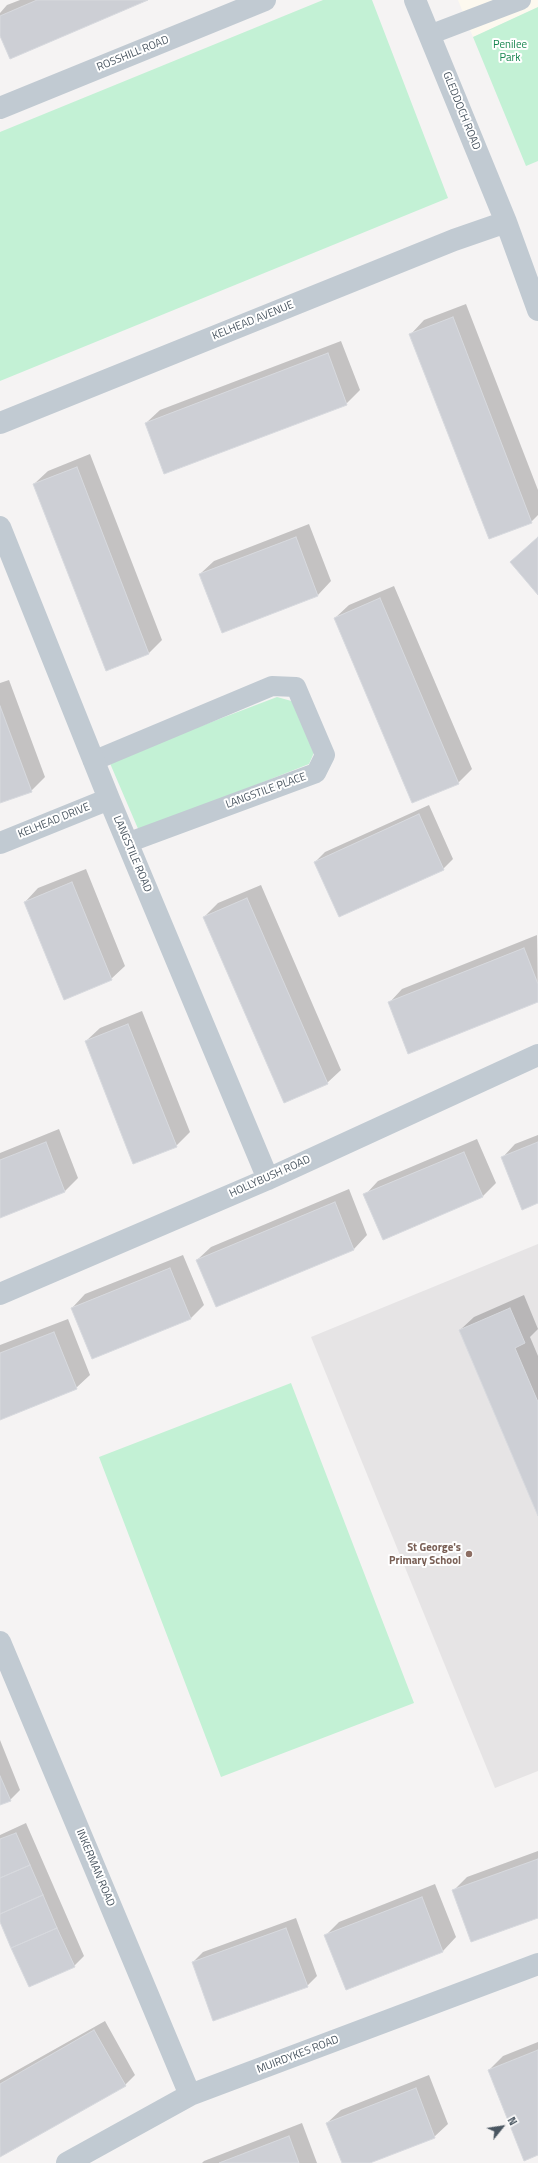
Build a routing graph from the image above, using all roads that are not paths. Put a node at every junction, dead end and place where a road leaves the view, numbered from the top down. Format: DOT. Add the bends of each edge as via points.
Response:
graph roads {
  1 [pos="265,0"];
  2 [pos="415,0"];
  3 [pos="521,0"];
  4 [pos="429,35"];
  5 [pos="0,108"];
  6 [pos="506,222"];
  7 [pos="538,310"];
  8 [pos="0,423"];
  9 [pos="0,527"];
  10 [pos="93,761"];
  11 [pos="108,799"];
  12 [pos="127,843"];
  13 [pos="0,844"];
  14 [pos="538,1054"];
  15 [pos="268,1179"];
  16 [pos="0,1294"];
  17 [pos="0,1642"];
  18 [pos="538,1964"];
  19 [pos="190,2095"];
  20 [pos="67,2163"];
  1 -- 5 [label="street, ROSSHILL ROAD"];
  2 -- 4 [label="street, GLEDDOCH ROAD"];
  3 -- 4 [label="lane"];
  4 -- 6 [label="street, GLEDDOCH ROAD"];
  6 -- 7 [label="street, GLEDDOCH ROAD"];
  6 -- 8 [label="street, KELHEAD AVENUE" via="454,240"];
  9 -- 10 [label="street, LANGSTILE ROAD"];
  10 -- 11 [label="street, LANGSTILE ROAD"];
  10 -- 12 [label="lane, LANGSTILE PLACE" via="272,686 296,687 325,755 316,773"];
  11 -- 12 [label="street, LANGSTILE ROAD"];
  11 -- 13 [label="street, KELHEAD DRIVE"];
  12 -- 15 [label="street, LANGSTILE ROAD"];
  14 -- 15 [label="street, HOLLYBUSH ROAD"];
  15 -- 16 [label="street, HOLLYBUSH ROAD"];
  17 -- 19 [label="street, INKERMAN ROAD"];
  18 -- 19 [label="street, MUIRDYKES ROAD"];
  19 -- 20 [label="street, MUIRDYKES ROAD"];
}
